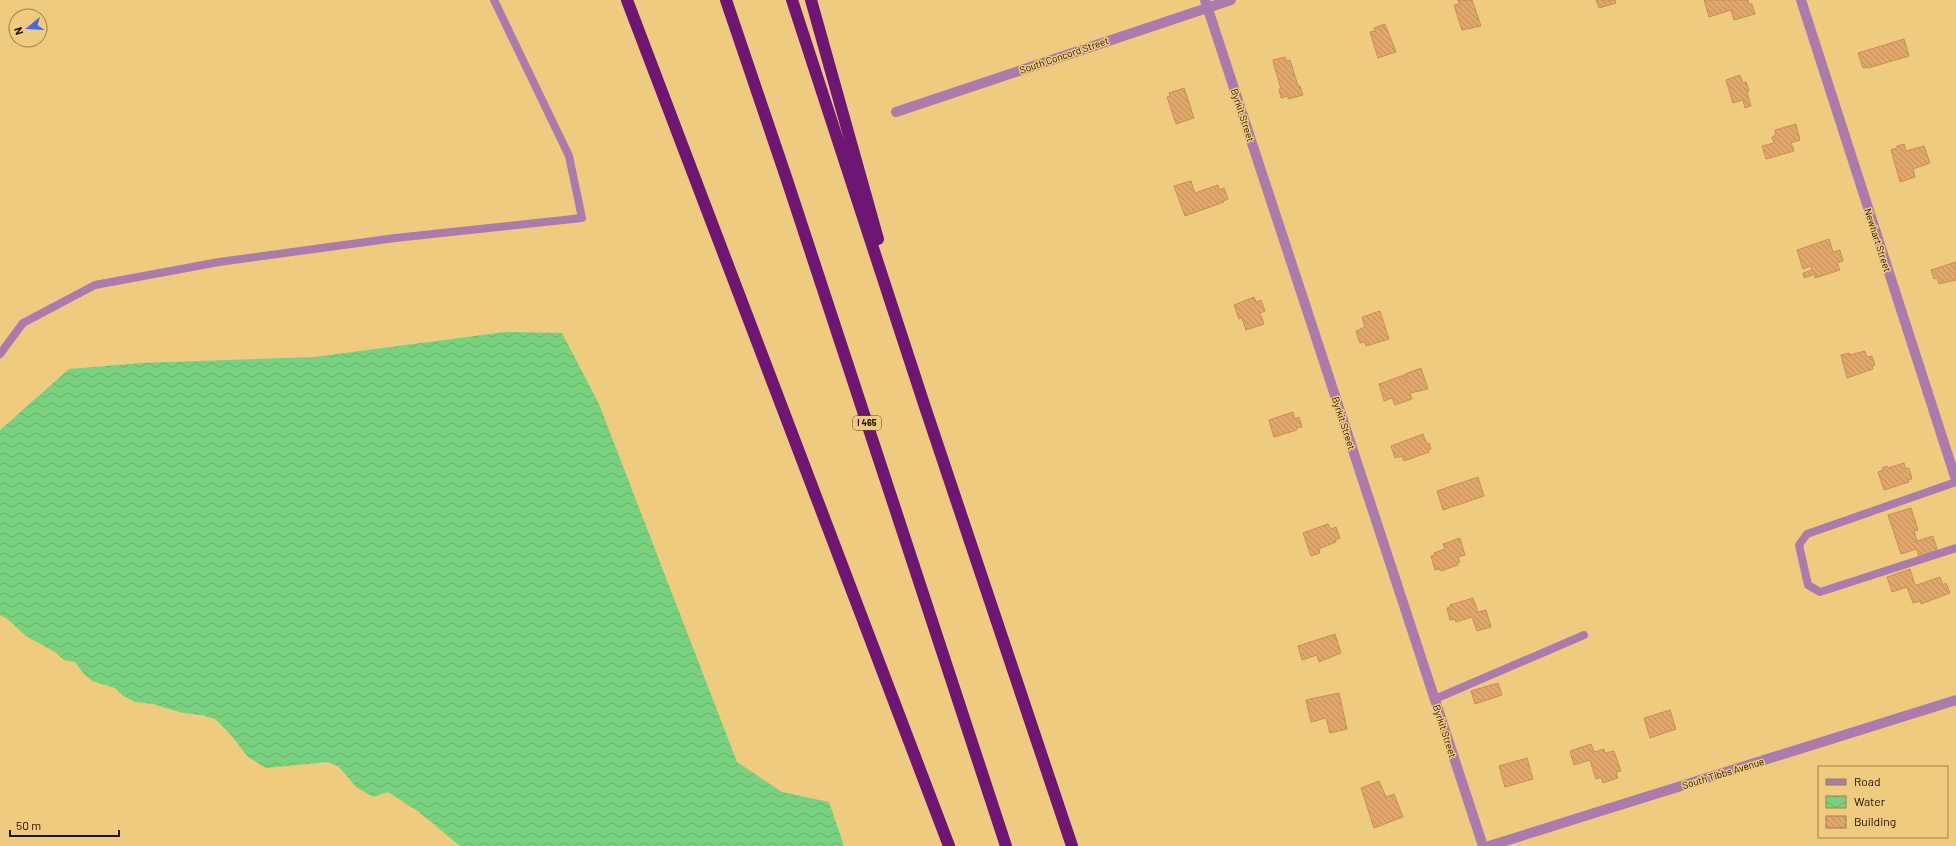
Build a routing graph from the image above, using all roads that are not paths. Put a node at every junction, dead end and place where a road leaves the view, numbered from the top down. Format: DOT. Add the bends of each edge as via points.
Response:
graph roads {
  1 [pos="494,0"];
  2 [pos="628,0"];
  3 [pos="721,0"];
  4 [pos="726,0"];
  5 [pos="792,0"];
  6 [pos="811,0"];
  7 [pos="1231,0"];
  8 [pos="1801,0"];
  9 [pos="1206,4"];
  10 [pos="752,78"];
  11 [pos="896,112"];
  12 [pos="0,354"];
  13 [pos="924,404"];
  14 [pos="1956,481"];
  15 [pos="1956,548"];
  16 [pos="1584,635"];
  17 [pos="1435,699"];
  18 [pos="1956,700"];
  19 [pos="949,846"];
  20 [pos="1006,846"];
  21 [pos="1072,846"];
  22 [pos="1483,846"];
  23 [pos="1489,846"];
  1 -- 12 [label="lane" via="569,156 582,218 395,238 219,262 95,285 23,323"];
  2 -- 19 [label="highway"];
  3 -- 10 [label="highway"];
  4 -- 10 [label="highway, I 465"];
  5 -- 13 [label="highway"];
  6 -- 13 [label="highway"];
  7 -- 9 [label="street, South Concord Street"];
  8 -- 14 [label="street, Newhart Street"];
  9 -- 11 [label="street, South Concord Street"];
  9 -- 17 [label="street, Byrkit Street"];
  10 -- 20 [label="highway, I 465"];
  13 -- 21 [label="highway"];
  14 -- 15 [label="lane" via="1807,534 1799,545 1808,585 1820,592"];
  16 -- 17 [label="lane"];
  17 -- 22 [label="street, Byrkit Street"];
  18 -- 23 [label="street, South Tibbs Avenue"];
}
